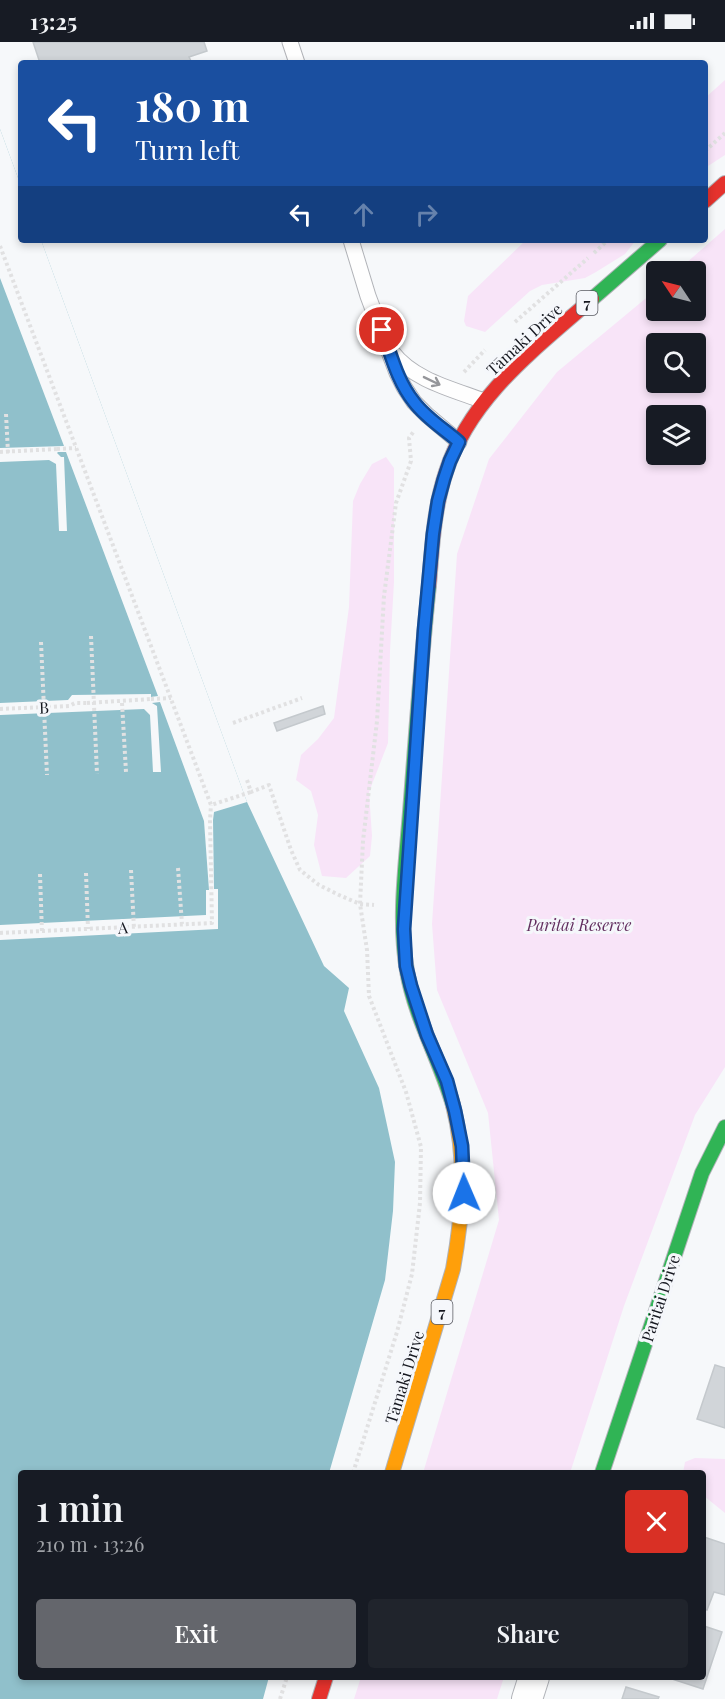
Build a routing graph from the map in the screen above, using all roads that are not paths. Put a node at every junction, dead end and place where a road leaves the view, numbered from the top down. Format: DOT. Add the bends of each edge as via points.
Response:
graph roads {
  1 [pos="290,42"];
  2 [pos="296,60"];
  3 [pos="725,183"];
  4 [pos="708,198"];
  5 [pos="352,243"];
  6 [pos="657,243"];
  7 [pos="388,347"];
  8 [pos="484,401"];
  9 [pos="459,442"];
  10 [pos="725,1127"];
  11 [pos="393,1470"];
  12 [pos="603,1470"];
  13 [pos="325,1680"];
  14 [pos="533,1680"];
  15 [pos="319,1699"];
  16 [pos="527,1699"];
  1 -- 2 [label="lane"];
  3 -- 4 [label="main road"];
  5 -- 7 [label="lane"];
  6 -- 8 [label="main road, Tāmaki Drive / 7" via="514,367"];
  7 -- 8 [label="lane, one-way" via="401,362 429,380"];
  7 -- 9 [label="lane" via="414,402"];
  8 -- 9 [label="main road, Tāmaki Drive / 7"];
  9 -- 11 [label="main road, Tāmaki Drive / 7" via="444,479 433,534 404,908 406,966 447,1081 462,1146 461,1227 453,1269"];
  10 -- 12 [label="main road, Paritai Drive" via="702,1173"];
  13 -- 15 [label="main road"];
  14 -- 16 [label="street"];
}
